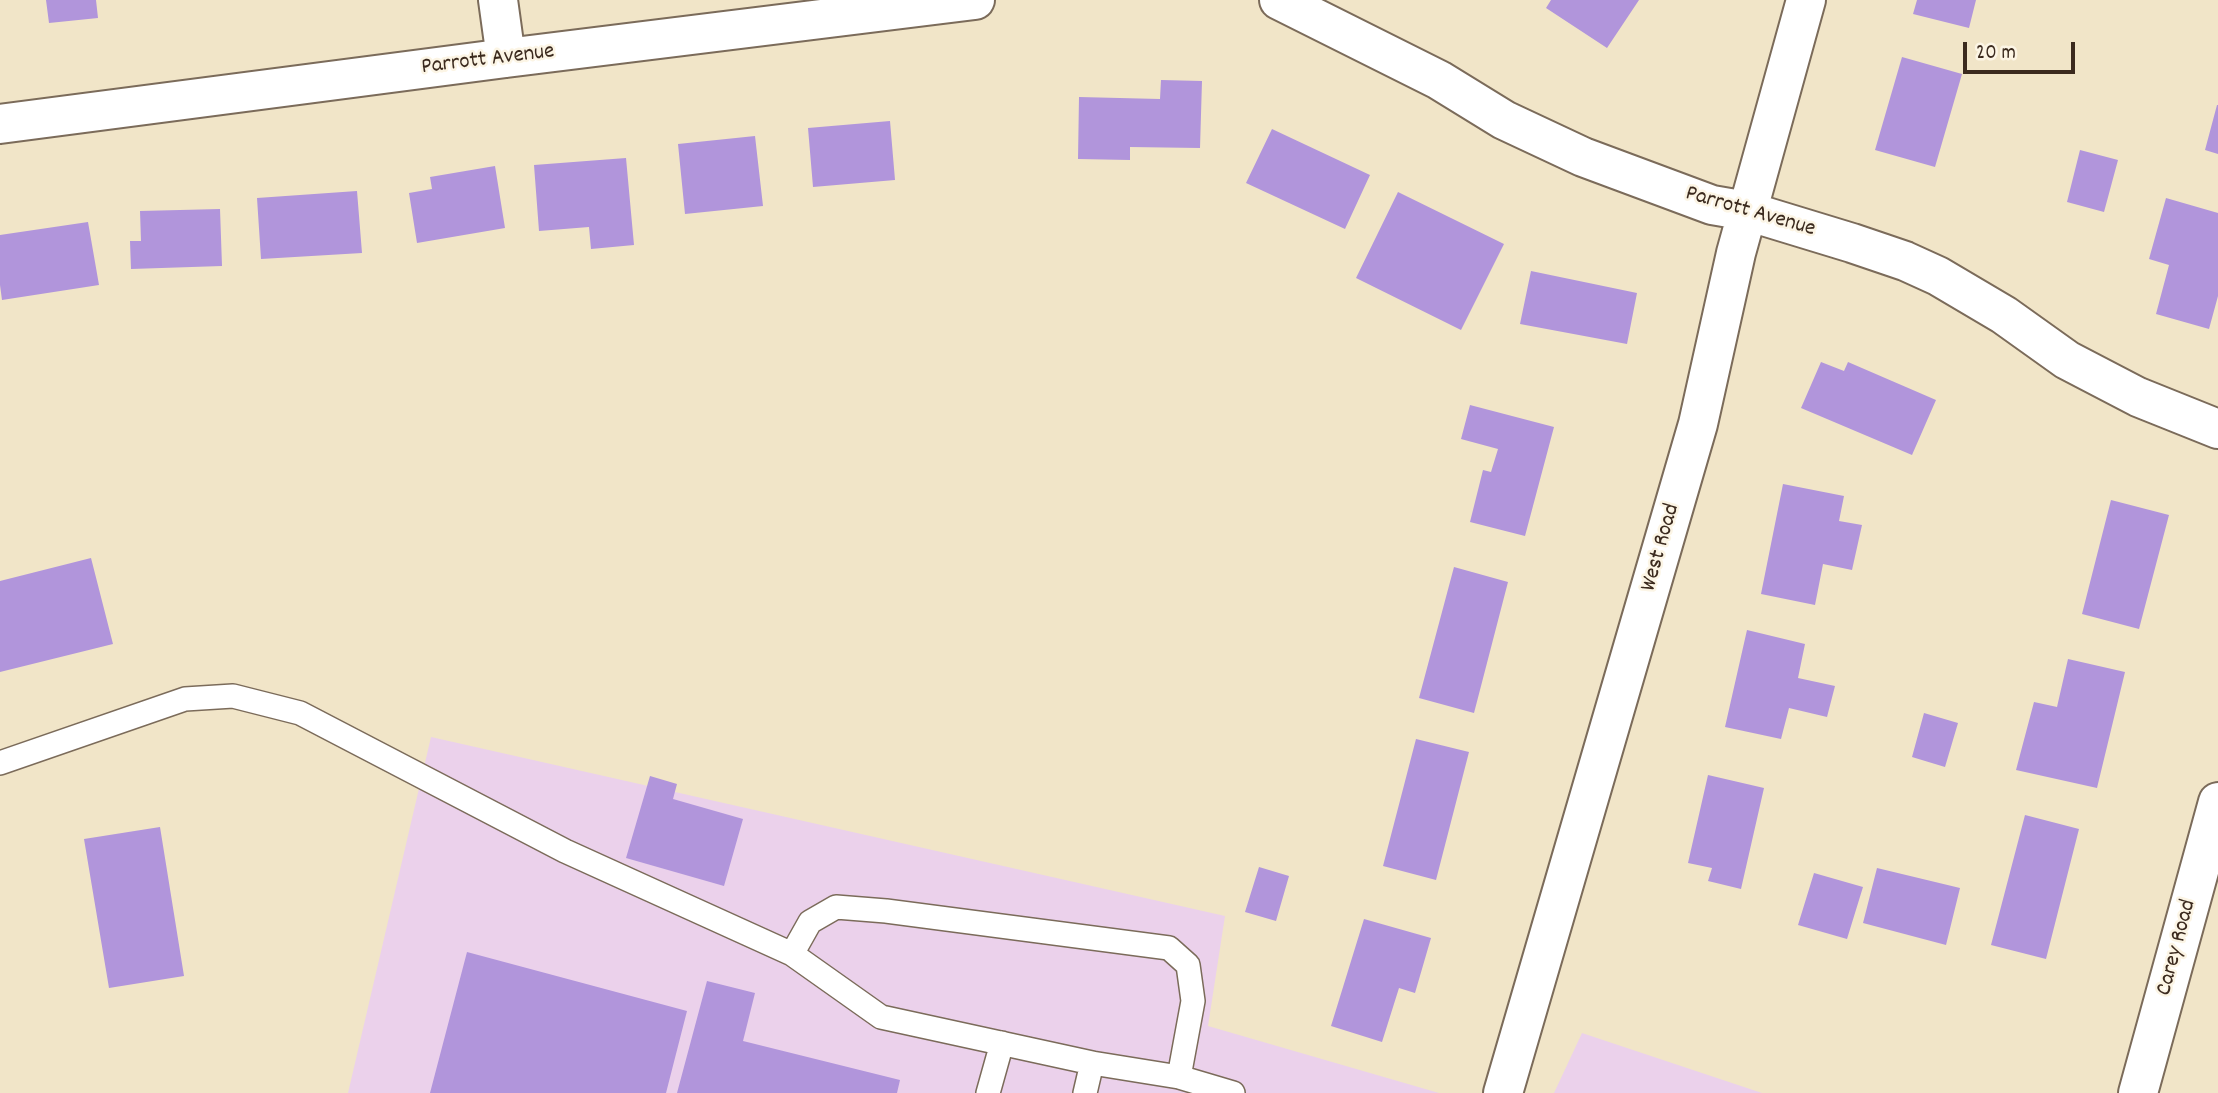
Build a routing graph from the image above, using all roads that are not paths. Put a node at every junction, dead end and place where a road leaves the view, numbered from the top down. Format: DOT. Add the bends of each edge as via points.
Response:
graph roads {
  1 [pos="498,0"];
  2 [pos="975,0"];
  3 [pos="1279,0"];
  4 [pos="1805,0"];
  5 [pos="506,58"];
  6 [pos="0,124"];
  7 [pos="1747,211"];
  8 [pos="2218,429"];
  9 [pos="0,763"];
  10 [pos="2218,802"];
  11 [pos="792,954"];
  12 [pos="1002,1043"];
  13 [pos="1092,1063"];
  14 [pos="1179,1077"];
  15 [pos="1145,1083"];
  16 [pos="988,1093"];
  17 [pos="1085,1093"];
  18 [pos="1233,1093"];
  19 [pos="1503,1093"];
  20 [pos="2138,1093"];
  1 -- 5 [label="street"];
  2 -- 5 [label="street, Parrott Avenue"];
  3 -- 7 [label="street, Parrott Avenue" via="1583,157 1712,205"];
  4 -- 7 [label="street, West Road"];
  5 -- 6 [label="street, Parrott Avenue"];
  7 -- 8 [label="street, Parrott Avenue" via="1905,261 1938,276 2067,360 2138,397"];
  7 -- 19 [label="street, West Road" via="1698,424"];
  9 -- 11 [label="lane" via="185,699 233,696 300,713 565,851"];
  10 -- 20 [label="street, Carey Road"];
  11 -- 12 [label="lane" via="881,1017"];
  11 -- 14 [label="lane" via="810,922 836,906 1169,948 1188,965 1192,1001"];
  12 -- 13 [label="lane"];
  12 -- 16 [label="lane"];
  13 -- 15 [label="lane"];
  13 -- 17 [label="lane"];
  14 -- 15 [label="lane"];
  14 -- 18 [label="lane"];
}
